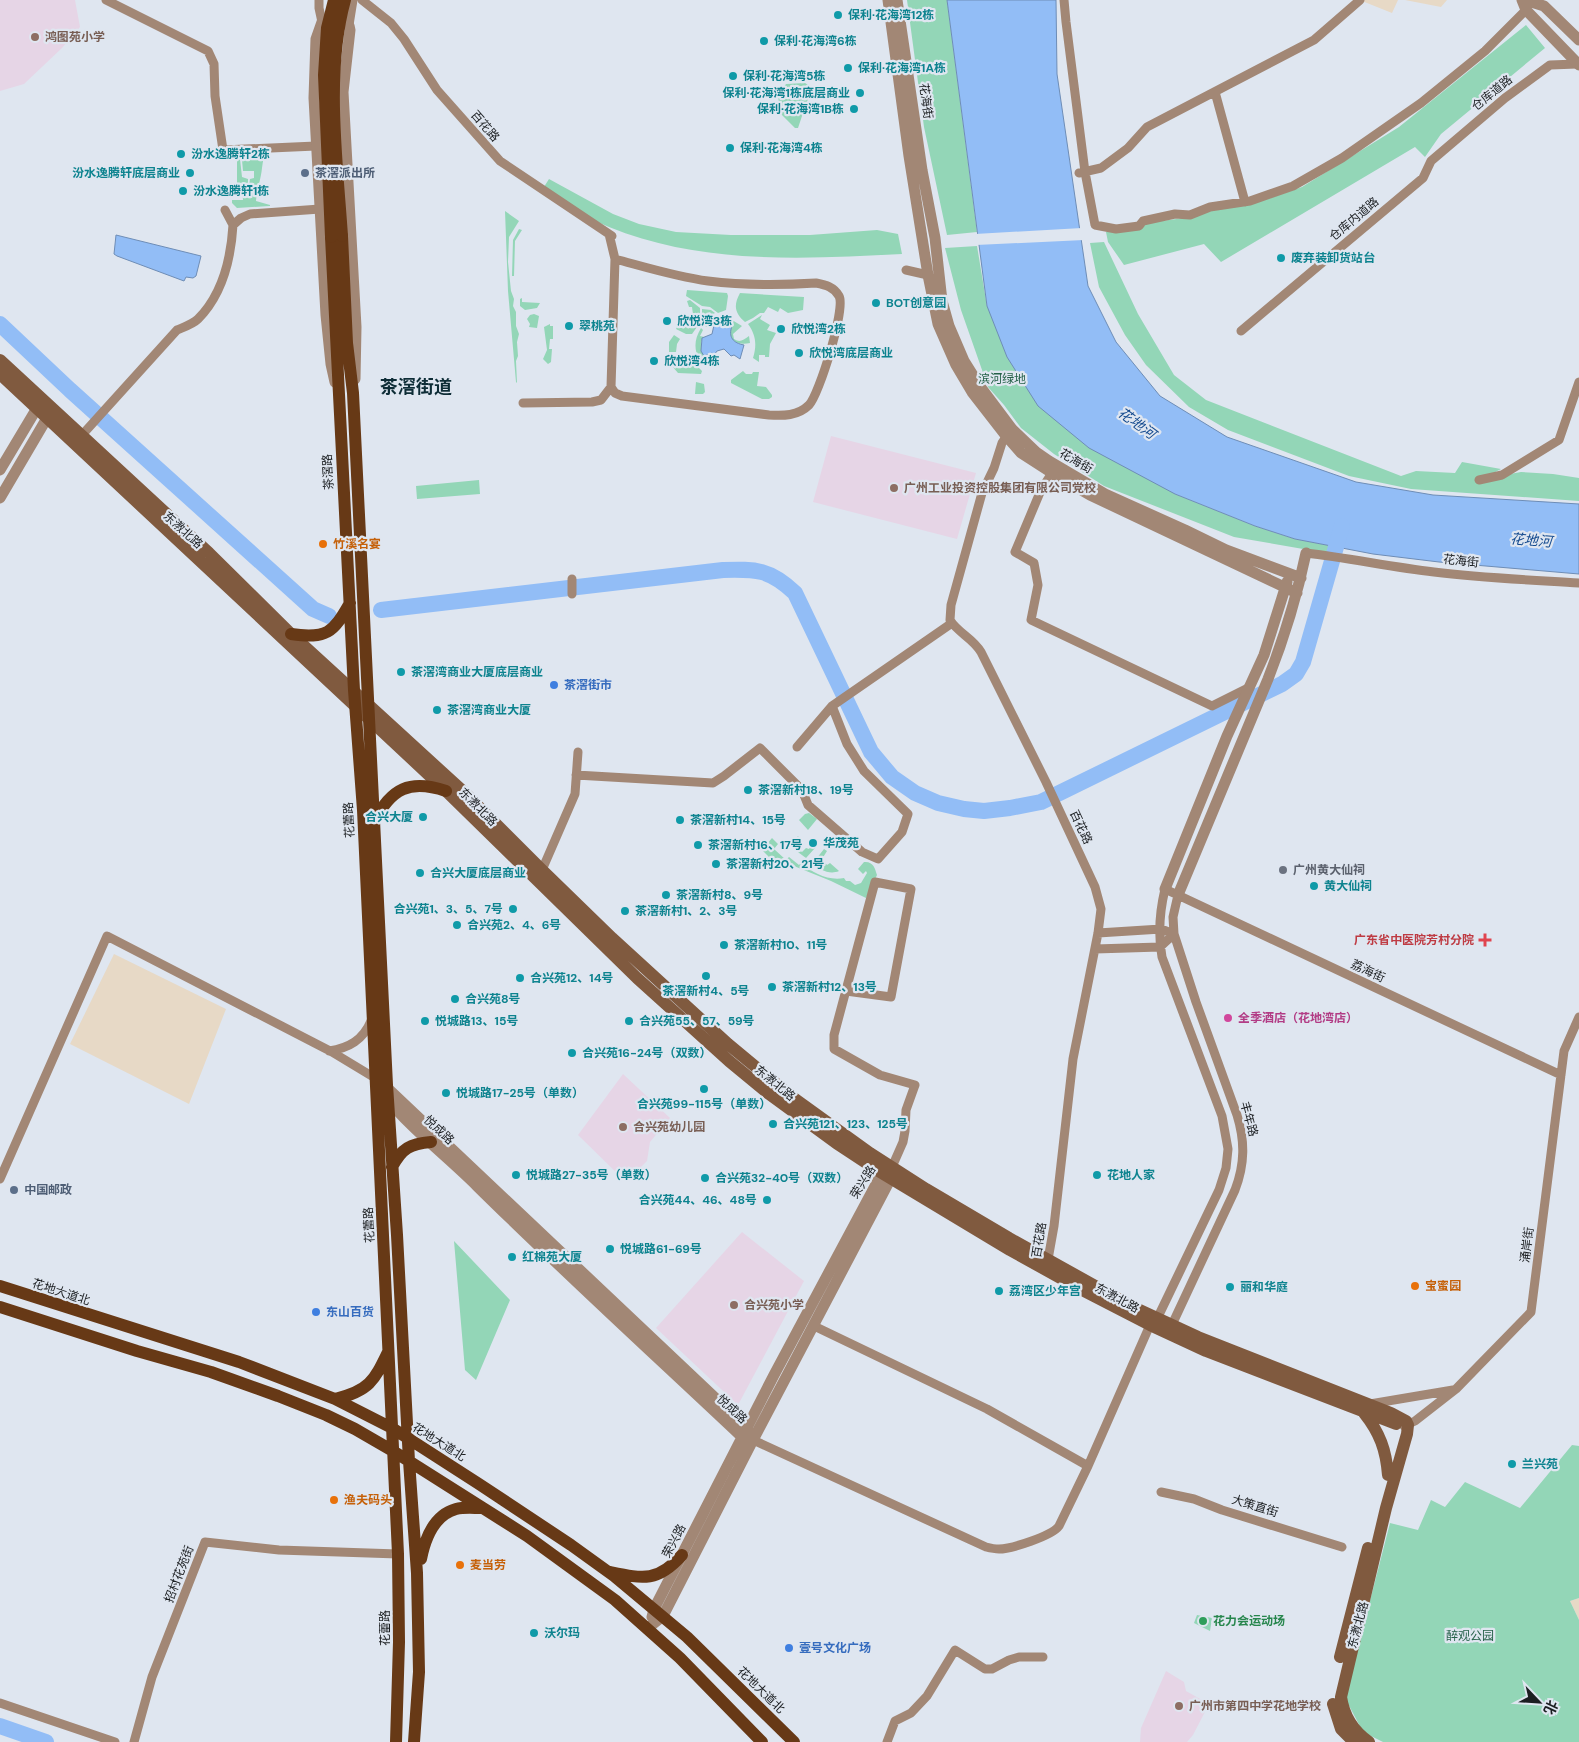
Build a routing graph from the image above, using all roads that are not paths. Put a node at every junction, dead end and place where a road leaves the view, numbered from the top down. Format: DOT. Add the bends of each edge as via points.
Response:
graph roads {
  1 [pos="106,0"];
  2 [pos="319,0"];
  3 [pos="334,0"];
  4 [pos="345,0"];
  5 [pos="353,0"];
  6 [pos="362,0"];
  7 [pos="888,0"];
  8 [pos="896,0"];
  9 [pos="1064,0"];
  10 [pos="1360,0"];
  11 [pos="1525,3"];
  12 [pos="322,22"];
  13 [pos="349,25"];
  14 [pos="1579,40"];
  15 [pos="1578,64"];
  16 [pos="1215,92"];
  17 [pos="316,146"];
  18 [pos="1431,161"];
  19 [pos="1082,173"];
  20 [pos="1244,202"];
  21 [pos="320,209"];
  22 [pos="226,210"];
  23 [pos="232,224"];
  24 [pos="336,236"];
  25 [pos="614,259"];
  26 [pos="906,270"];
  27 [pos="928,275"];
  28 [pos="1241,330"];
  29 [pos="0,360"];
  30 [pos="0,374"];
  31 [pos="1579,382"];
  32 [pos="611,387"];
  33 [pos="338,392"];
  34 [pos="352,393"];
  35 [pos="523,403"];
  36 [pos="37,408"];
  37 [pos="47,418"];
  38 [pos="1009,433"];
  39 [pos="82,435"];
  40 [pos="0,470"];
  41 [pos="1052,474"];
  42 [pos="1479,480"];
  43 [pos="0,498"];
  44 [pos="1306,553"];
  45 [pos="1290,574"];
  46 [pos="1301,578"];
  47 [pos="572,579"];
  48 [pos="1579,583"];
  49 [pos="1286,588"];
  50 [pos="1297,593"];
  51 [pos="572,594"];
  52 [pos="350,603"];
  53 [pos="952,624"];
  54 [pos="291,634"];
  55 [pos="1250,687"];
  56 [pos="354,690"];
  57 [pos="362,705"];
  58 [pos="834,705"];
  59 [pos="368,718"];
  60 [pos="797,747"];
  61 [pos="578,752"];
  62 [pos="576,775"];
  63 [pos="446,791"];
  64 [pos="373,824"];
  65 [pos="542,870"];
  66 [pos="1165,889"];
  67 [pos="1178,895"];
  68 [pos="1160,930"];
  69 [pos="1098,933"];
  70 [pos="1174,934"];
  71 [pos="1160,947"];
  72 [pos="1095,949"];
  73 [pos="846,991"];
  74 [pos="1579,1017"];
  75 [pos="372,1019"];
  76 [pos="329,1051"];
  77 [pos="1561,1076"];
  78 [pos="375,1078"];
  79 [pos="386,1085"];
  80 [pos="387,1099"];
  81 [pos="431,1142"];
  82 [pos="392,1167"];
  83 [pos="888,1173"];
  84 [pos="0,1178"];
  85 [pos="1047,1266"];
  86 [pos="0,1286"];
  87 [pos="0,1307"];
  88 [pos="1153,1322"];
  89 [pos="814,1326"];
  90 [pos="1170,1330"];
  91 [pos="389,1349"];
  92 [pos="1456,1389"];
  93 [pos="335,1399"];
  94 [pos="1366,1408"];
  95 [pos="1404,1426"];
  96 [pos="392,1428"];
  97 [pos="748,1435"];
  98 [pos="408,1438"];
  99 [pos="394,1451"];
  100 [pos="409,1461"];
  101 [pos="1088,1466"];
  102 [pos="1388,1475"];
  103 [pos="1161,1492"];
  104 [pos="481,1508"];
  105 [pos="1342,1547"];
  106 [pos="398,1554"];
  107 [pos="682,1555"];
  108 [pos="607,1571"];
  109 [pos="417,1573"];
  110 [pos="659,1613"];
  111 [pos="648,1628"];
  112 [pos="1043,1657"];
  113 [pos="0,1703"];
  114 [pos="115,1742"];
  115 [pos="134,1742"];
  116 [pos="396,1742"];
  117 [pos="414,1742"];
  118 [pos="762,1742"];
  119 [pos="794,1742"];
  120 [pos="887,1742"];
  121 [pos="1354,1742"];
  122 [pos="1369,1742"];
  1 -- 17 [label="street" via="208,51 214,64 223,150"];
  2 -- 12 [label="street"];
  3 -- 24 [label="main road, bridge" via="324,74"];
  4 -- 24 [label="main road, bridge" via="336,54"];
  5 -- 13 [label="street"];
  6 -- 25 [label="street, 百花路" via="391,23 437,90 500,161 613,236"];
  7 -- 27 [label="street, 花海街"];
  8 -- 38 [label="street, 花海街" via="935,238 938,278 949,326 964,361"];
  9 -- 19 [label="street"];
  10 -- 16 [label="street" via="1314,40"];
  11 -- 14 [label="street" via="1544,6"];
  11 -- 15 [label="street"];
  11 -- 20 [label="street" via="1485,51 1421,103 1342,158 1294,186"];
  12 -- 13 [label="street" via="333,17"];
  12 -- 17 [label="street" via="314,58"];
  13 -- 34 [label="street" via="343,92 356,327 356,374"];
  15 -- 18 [label="street, 仓库道路" via="1550,65 1505,98"];
  16 -- 19 [label="street" via="1147,127 1128,148 1101,168"];
  16 -- 20 [label="street"];
  17 -- 21 [label="street"];
  18 -- 28 [label="street, 仓库内道路" via="1423,178"];
  19 -- 20 [label="street" via="1095,225 1102,227 1139,226 1142,221 1175,214 1190,215 1210,207"];
  21 -- 23 [label="street" via="250,214"];
  21 -- 33 [label="street" via="328,341 332,376"];
  22 -- 23 [label="street"];
  23 -- 39 [label="street" via="229,258 213,300 197,320 177,330"];
  24 -- 33 [label="main road, 茶滘路"];
  24 -- 34 [label="main road"];
  25 -- 32 [label="street"];
  25 -- 32 [label="street" via="708,281 824,284 840,297 841,309 815,396 799,412 785,416 769,415 622,396"];
  26 -- 27 [label="street"];
  27 -- 38 [label="street, 花海街" via="938,324 956,365 972,392"];
  29 -- 39 [label="main road, 东漖北路"];
  30 -- 36 [label="main road, 东漖北路"];
  31 -- 42 [label="street" via="1559,440 1502,475"];
  32 -- 35 [label="street" via="600,400 592,402"];
  33 -- 52 [label="main road, 茶滘路"];
  34 -- 57 [label="main road"];
  36 -- 37 [label="main road, 东漖北路"];
  36 -- 40 [label="street"];
  37 -- 43 [label="street"];
  37 -- 57 [label="main road, 东漖北路"];
  38 -- 41 [label="street, 花海街" via="1021,453"];
  38 -- 45 [label="street, 花海街" via="1042,457 1105,494 1226,550"];
  38 -- 53 [label="street" via="982,493 949,614"];
  39 -- 54 [label="main road, 东漖北路"];
  41 -- 49 [label="street, 花海街"];
  41 -- 55 [label="street" via="1041,490 1015,552 1034,563 1038,585 1031,620 1212,706"];
  44 -- 46 [label="street, 花海街"];
  44 -- 48 [label="street, 花海街" via="1460,575"];
  45 -- 46 [label="street, 花海街"];
  45 -- 49 [label="street"];
  46 -- 50 [label="street"];
  47 -- 51 [label="street"];
  49 -- 50 [label="street, 花海街"];
  49 -- 55 [label="street" via="1270,640"];
  50 -- 67 [label="street" via="1268,679"];
  52 -- 54 [label="main road" via="333,629 315,636"];
  52 -- 56 [label="main road, 茶滘路"];
  53 -- 58 [label="street"];
  53 -- 69 [label="street, 百花路" via="978,646 1050,791 1099,898"];
  54 -- 56 [label="main road, 东漖北路"];
  55 -- 66 [label="street" via="1226,736"];
  56 -- 57 [label="main road, 东漖北路"];
  57 -- 59 [label="main road, 花蕾路"];
  57 -- 65 [label="main road, 东漖北路" via="466,794"];
  57 -- 75 [label="main road, 花蕾路" via="362,810"];
  58 -- 60 [label="street"];
  58 -- 62 [label="street" via="847,744 864,771 908,814 902,832 878,859 862,852 808,805 802,790 760,748 712,783"];
  59 -- 63 [label="main road, 东漖北路"];
  59 -- 64 [label="main road, 花蕾路"];
  61 -- 62 [label="street"];
  62 -- 65 [label="street" via="575,794"];
  63 -- 64 [label="main road" via="422,785 402,790 382,807"];
  63 -- 83 [label="main road, 东漖北路" via="624,965 729,1061 805,1121"];
  64 -- 79 [label="main road, 花蕾路"];
  65 -- 83 [label="main road, 东漖北路" via="758,1070"];
  66 -- 67 [label="street, 荔海街"];
  66 -- 68 [label="street, 丰年路" via="1160,908"];
  67 -- 70 [label="street" via="1173,918"];
  67 -- 77 [label="street, 荔海街"];
  68 -- 69 [label="street"];
  68 -- 70 [label="street"];
  68 -- 71 [label="street, 丰年路"];
  69 -- 72 [label="street, 百花路"];
  70 -- 71 [label="street"];
  70 -- 90 [label="street, 丰年路" via="1242,1130 1243,1160 1235,1190"];
  71 -- 72 [label="street"];
  71 -- 88 [label="street, 丰年路" via="1222,1116 1228,1149 1219,1190"];
  72 -- 85 [label="street, 百花路" via="1073,1059"];
  73 -- 73 [label="street" via="874,882 911,889 891,996"];
  73 -- 83 [label="street" via="834,1035 834,1049 880,1075 915,1085 906,1110 903,1142"];
  74 -- 77 [label="street, 涌岸街" via="1564,1051"];
  75 -- 76 [label="street" via="368,1030 356,1042"];
  75 -- 78 [label="main road, 花蕾路"];
  76 -- 78 [label="street"];
  76 -- 84 [label="street" via="106,936"];
  77 -- 92 [label="street, 涌岸街" via="1531,1312"];
  78 -- 79 [label="street, 悦成路"];
  78 -- 80 [label="street, 悦成路"];
  78 -- 91 [label="main road, 花蕾路"];
  79 -- 80 [label="main road, 花蕾路"];
  79 -- 97 [label="street, 悦成路"];
  80 -- 81 [label="street, 悦成路"];
  80 -- 82 [label="main road, 花蕾路"];
  81 -- 82 [label="main road" via="410,1146"];
  81 -- 97 [label="street, 悦成路" via="548,1257"];
  82 -- 98 [label="main road, 花蕾路"];
  83 -- 85 [label="main road, 东漖北路"];
  83 -- 89 [label="street, 荣兴路"];
  83 -- 97 [label="street, 荣兴路"];
  85 -- 88 [label="main road, 东漖北路"];
  86 -- 93 [label="main road, 花地大道北" via="238,1362"];
  87 -- 99 [label="main road" via="278,1396 333,1418"];
  88 -- 90 [label="main road, 东漖北路"];
  88 -- 101 [label="street, 丰年路"];
  89 -- 97 [label="street, 荣兴路"];
  89 -- 101 [label="street" via="987,1409"];
  90 -- 94 [label="main road, 东漖北路" via="1231,1361"];
  91 -- 93 [label="main road" via="369,1386"];
  91 -- 96 [label="main road, 花蕾路"];
  92 -- 94 [label="street"];
  92 -- 95 [label="street, 涌岸街"];
  93 -- 96 [label="main road, 花地大道北"];
  94 -- 95 [label="main road, 东漖北路"];
  94 -- 102 [label="main road" via="1383,1444"];
  95 -- 102 [label="main road, 东漖北路"];
  95 -- 122 [label="main road, 东漖北路" via="1406,1440 1386,1508 1341,1697 1351,1725"];
  96 -- 98 [label="main road, 花地大道北"];
  96 -- 99 [label="main road, 花蕾路"];
  97 -- 101 [label="street, 丰年路" via="986,1547 1000,1549 1055,1531"];
  97 -- 107 [label="street, 荣兴路"];
  97 -- 110 [label="street, 荣兴路"];
  98 -- 100 [label="main road, 花蕾路"];
  98 -- 108 [label="main road, 花地大道北"];
  99 -- 100 [label="main road"];
  99 -- 106 [label="main road, 花蕾路"];
  100 -- 104 [label="main road"];
  100 -- 109 [label="main road, 花蕾路"];
  102 -- 121 [label="main road, 东漖北路" via="1334,1683 1337,1720"];
  103 -- 105 [label="street, 大策直街" via="1194,1499"];
  104 -- 109 [label="main road" via="456,1509 432,1527 424,1543"];
  104 -- 111 [label="main road" via="571,1567"];
  106 -- 115 [label="street, 招村花苑街" via="279,1550 205,1542 152,1677"];
  106 -- 116 [label="main road, 花蕾路"];
  107 -- 108 [label="main road" via="671,1568 657,1575 632,1577"];
  107 -- 110 [label="street, 荣兴路"];
  108 -- 110 [label="main road, 花地大道北"];
  109 -- 117 [label="main road, 花蕾路" via="419,1672"];
  110 -- 111 [label="street, 荣兴路"];
  110 -- 119 [label="main road, 花地大道北"];
  111 -- 118 [label="main road"];
  112 -- 120 [label="street" via="1019,1657 985,1669 955,1650 927,1696 911,1713 895,1721"];
  113 -- 114 [label="street"];
}
